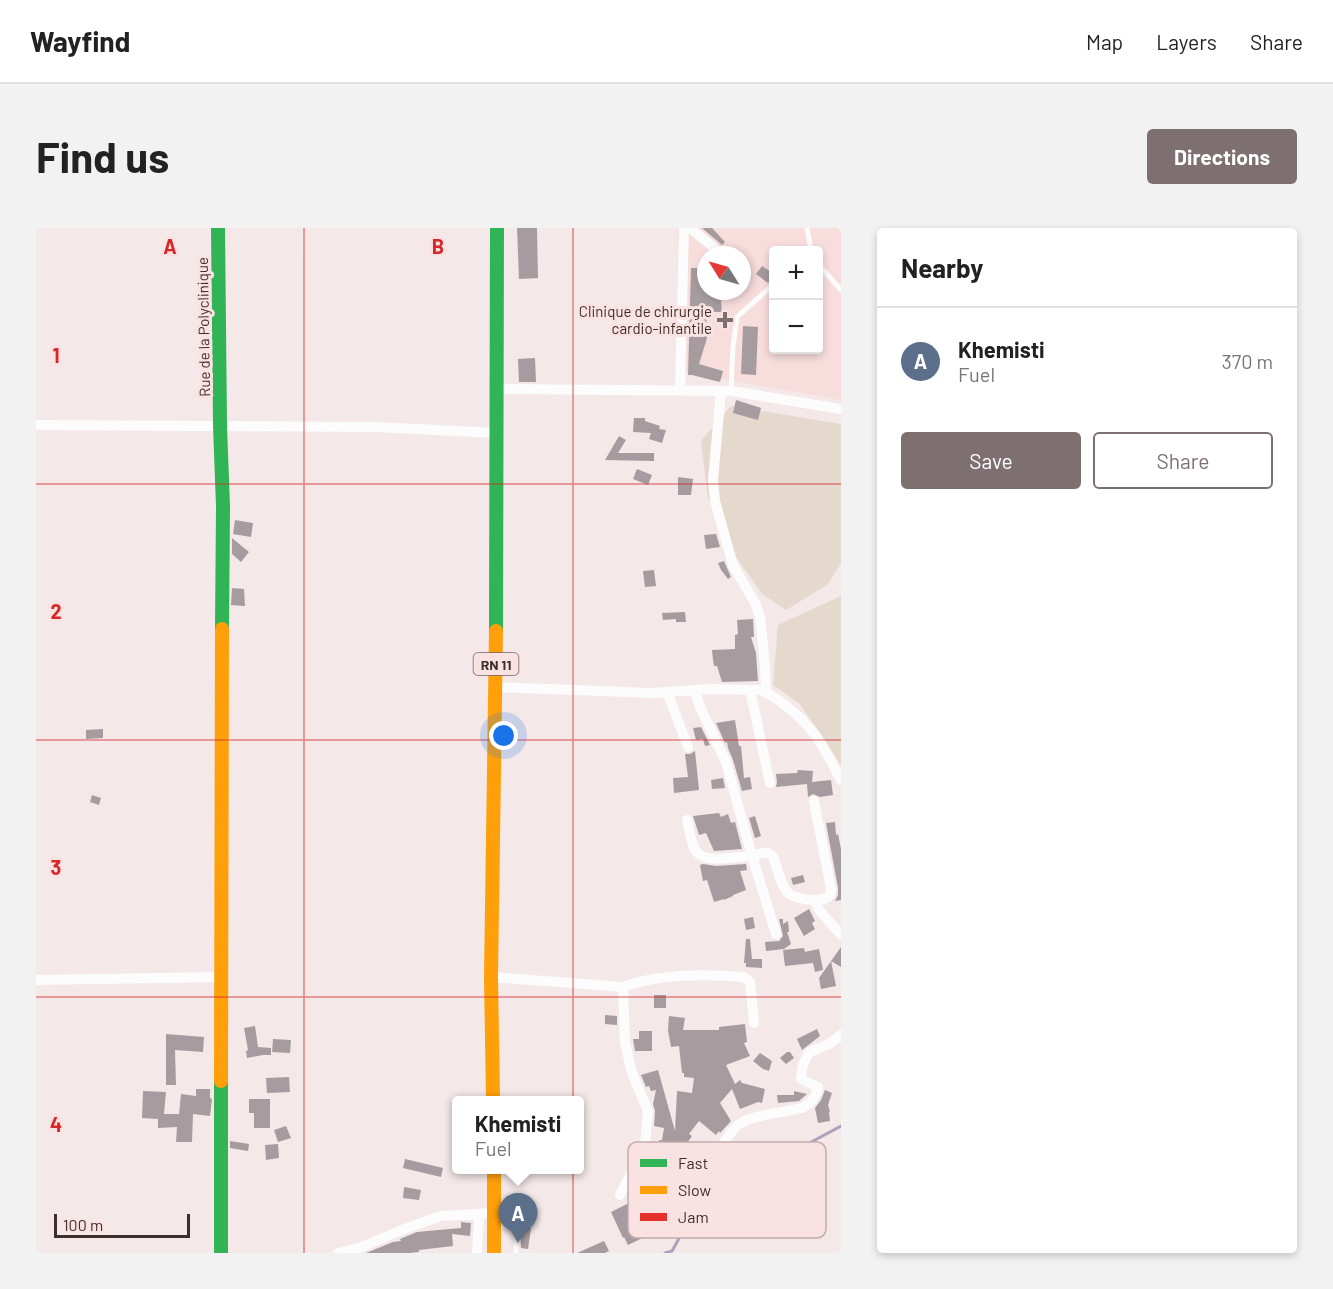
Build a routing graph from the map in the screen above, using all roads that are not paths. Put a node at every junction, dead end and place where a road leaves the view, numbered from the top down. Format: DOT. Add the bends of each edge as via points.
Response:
graph roads {
  1 [pos="218,228"];
  2 [pos="497,228"];
  3 [pos="684,228"];
  4 [pos="690,228"];
  5 [pos="807,228"];
  6 [pos="712,246"];
  7 [pos="810,246"];
  8 [pos="823,269"];
  9 [pos="769,288"];
  10 [pos="841,290"];
  11 [pos="496,389"];
  12 [pos="680,390"];
  13 [pos="726,391"];
  14 [pos="841,409"];
  15 [pos="36,425"];
  16 [pos="220,426"];
  17 [pos="496,434"];
  18 [pos="496,687"];
  19 [pos="695,690"];
  20 [pos="750,690"];
  21 [pos="667,692"];
  22 [pos="766,693"];
  23 [pos="688,747"];
  24 [pos="841,780"];
  25 [pos="770,783"];
  26 [pos="814,801"];
  27 [pos="687,820"];
  28 [pos="752,856"];
  29 [pos="814,900"];
  30 [pos="776,934"];
  31 [pos="841,935"];
  32 [pos="221,977"];
  33 [pos="491,977"];
  34 [pos="36,981"];
  35 [pos="623,987"];
  36 [pos="754,1023"];
  37 [pos="841,1035"];
  38 [pos="493,1096"];
  39 [pos="645,1142"];
  40 [pos="725,1142"];
  41 [pos="494,1174"];
  42 [pos="628,1181"];
  43 [pos="621,1196"];
  44 [pos="479,1214"];
  45 [pos="494,1218"];
  46 [pos="221,1253"];
  47 [pos="338,1253"];
  48 [pos="477,1253"];
  49 [pos="494,1253"];
  50 [pos="516,1253"];
  1 -- 16 [label="street, Rue de la Polyclinique"];
  2 -- 11 [label="street, RN 11"];
  3 -- 12 [label="street"];
  4 -- 6 [label="street"];
  5 -- 7 [label="lane"];
  8 -- 10 [label="lane"];
  9 -- 13 [label="lane" via="737,317"];
  11 -- 12 [label="street"];
  11 -- 17 [label="street, RN 11"];
  12 -- 13 [label="street"];
  13 -- 14 [label="street"];
  13 -- 22 [label="street" via="713,480 733,565 760,617"];
  15 -- 16 [label="street"];
  16 -- 17 [label="street" via="376,427"];
  16 -- 32 [label="street, Rue de la Polyclinique" via="224,506"];
  17 -- 18 [label="street, RN 11"];
  18 -- 21 [label="street"];
  18 -- 33 [label="street, RN 11"];
  19 -- 20 [label="street"];
  19 -- 21 [label="street"];
  19 -- 28 [label="street" via="726,762"];
  20 -- 22 [label="street"];
  20 -- 25 [label="street"];
  21 -- 23 [label="street"];
  22 -- 24 [label="street" via="781,702 820,741"];
  26 -- 29 [label="street" via="831,889 828,897"];
  27 -- 28 [label="street" via="696,850 705,858"];
  28 -- 29 [label="street" via="771,853 788,893"];
  28 -- 30 [label="street"];
  29 -- 31 [label="street"];
  32 -- 34 [label="street"];
  32 -- 46 [label="street, Rue de la Polyclinique"];
  33 -- 35 [label="street"];
  33 -- 38 [label="street, RN 11"];
  35 -- 36 [label="street" via="665,978 744,977 750,982"];
  35 -- 39 [label="street" via="625,1042 632,1073 648,1111"];
  37 -- 40 [label="street" via="807,1056 801,1079 818,1087 808,1105 741,1123"];
  41 -- 45 [label="street"];
  42 -- 43 [label="street"];
  44 -- 45 [label="street"];
  44 -- 47 [label="street" via="441,1216"];
  44 -- 48 [label="street"];
  45 -- 49 [label="street"];
  45 -- 50 [label="lane" via="516,1229"];
}
